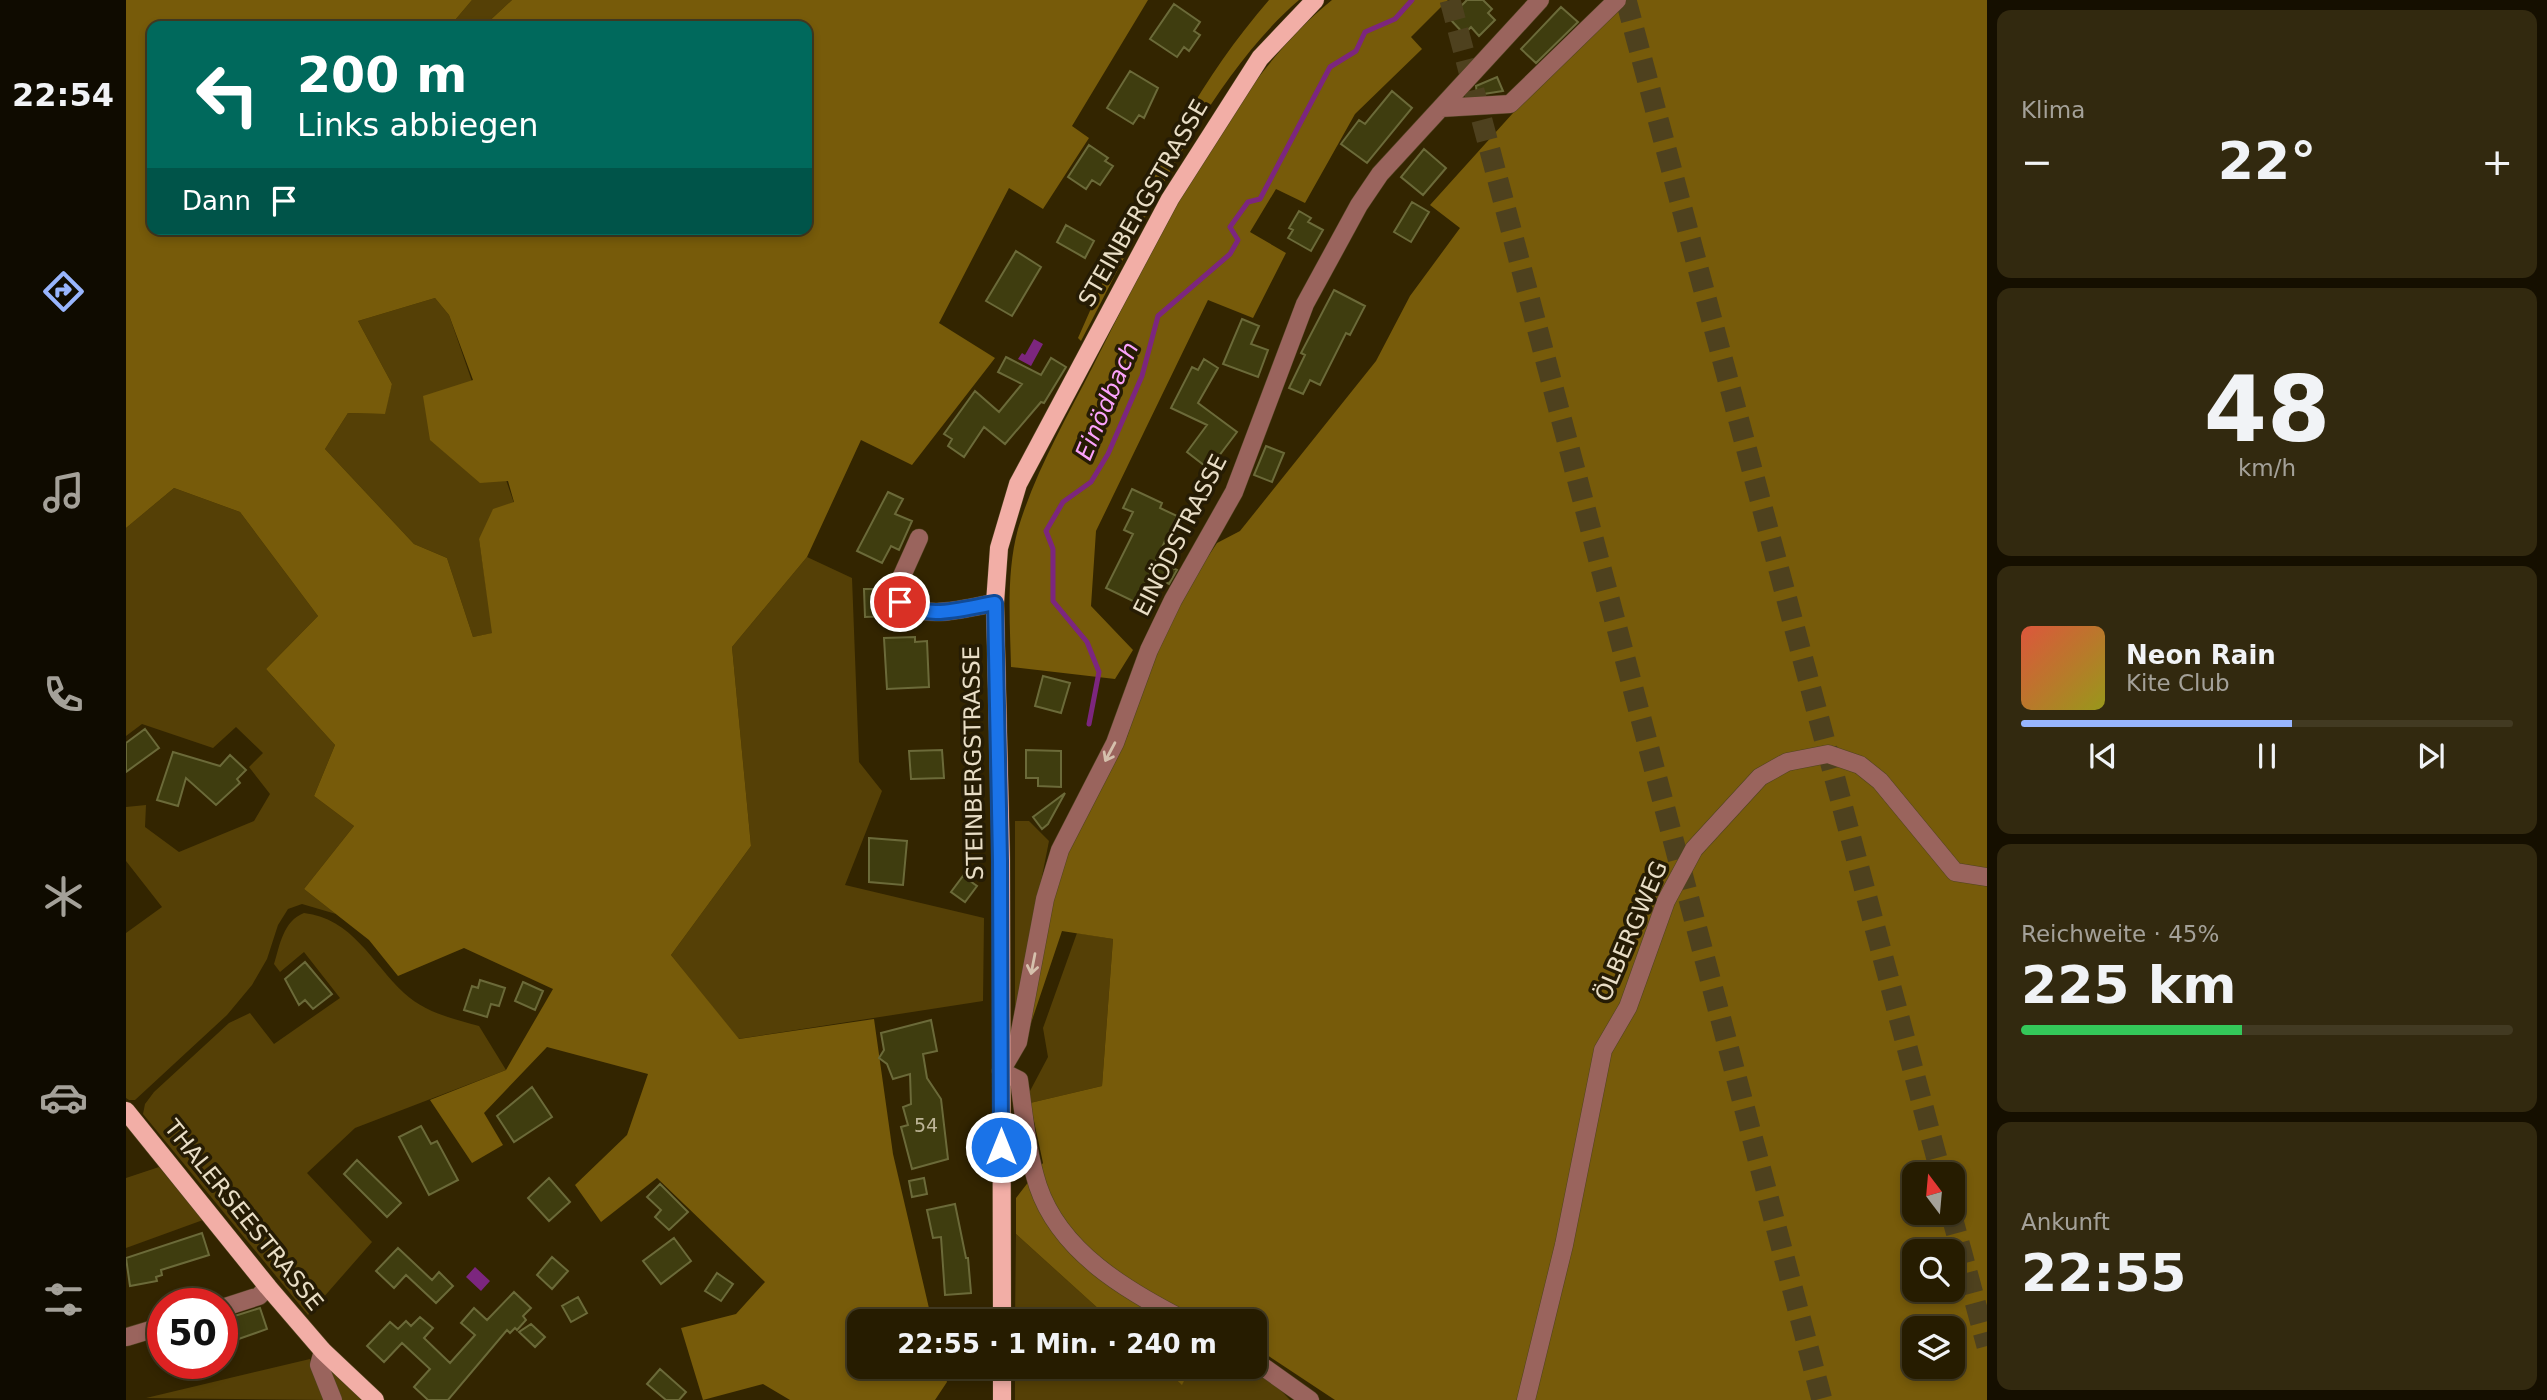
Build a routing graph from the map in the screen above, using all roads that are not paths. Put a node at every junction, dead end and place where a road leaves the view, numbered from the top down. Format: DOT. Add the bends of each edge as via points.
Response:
graph roads {
  1 [pos="1315,0"];
  2 [pos="1540,0"];
  3 [pos="1617,0"];
  4 [pos="1441,108"];
  5 [pos="919,538"];
  6 [pos="995,603"];
  7 [pos="1987,877"];
  8 [pos="1001,1071"];
  9 [pos="126,1111"];
  10 [pos="268,1287"];
  11 [pos="238,1303"];
  12 [pos="1002,1309"];
  13 [pos="1162,1309"];
  14 [pos="147,1331"];
  15 [pos="127,1337"];
  16 [pos="323,1351"];
  17 [pos="1267,1370"];
  18 [pos="1002,1379"];
  19 [pos="333,1400"];
  20 [pos="375,1400"];
  21 [pos="1002,1400"];
  22 [pos="1310,1400"];
  23 [pos="1526,1400"];
  1 -- 6 [label="main road, STEINBERGSTRASSE" via="1260,58 1233,97 1111,306 1018,484 999,548"];
  2 -- 4 [label="street, EINÖDSTRASSE"];
  3 -- 4 [label="street" via="1510,104"];
  4 -- 8 [label="street, EINÖDSTRASSE, one-way" via="1380,174 1305,304 1234,492 1154,640 1115,743 1060,850 1045,899 1018,1042"];
  5 -- 6 [label="street" via="897,587 900,602 933,613"];
  6 -- 8 [label="main road, STEINBERGSTRASSE"];
  7 -- 23 [label="street, ÖLBERGWEG" via="1955,872 1880,781 1860,765 1828,754 1787,762 1760,777 1694,849 1666,901 1628,1007 1603,1050 1564,1245"];
  8 -- 12 [label="main road, STEINBERGSTRASSE"];
  8 -- 13 [label="street" via="1019,1080 1032,1164 1060,1232 1099,1267"];
  9 -- 10 [label="main road, THALERSEESTRASSE"];
  10 -- 11 [label="street"];
  10 -- 16 [label="main road, THALERSEESTRASSE"];
  14 -- 15 [label="street"];
  16 -- 19 [label="street" via="319,1365"];
  16 -- 20 [label="main road, THALERSEESTRASSE"];
  17 -- 22 [label="street"];
  18 -- 21 [label="main road"];
}
